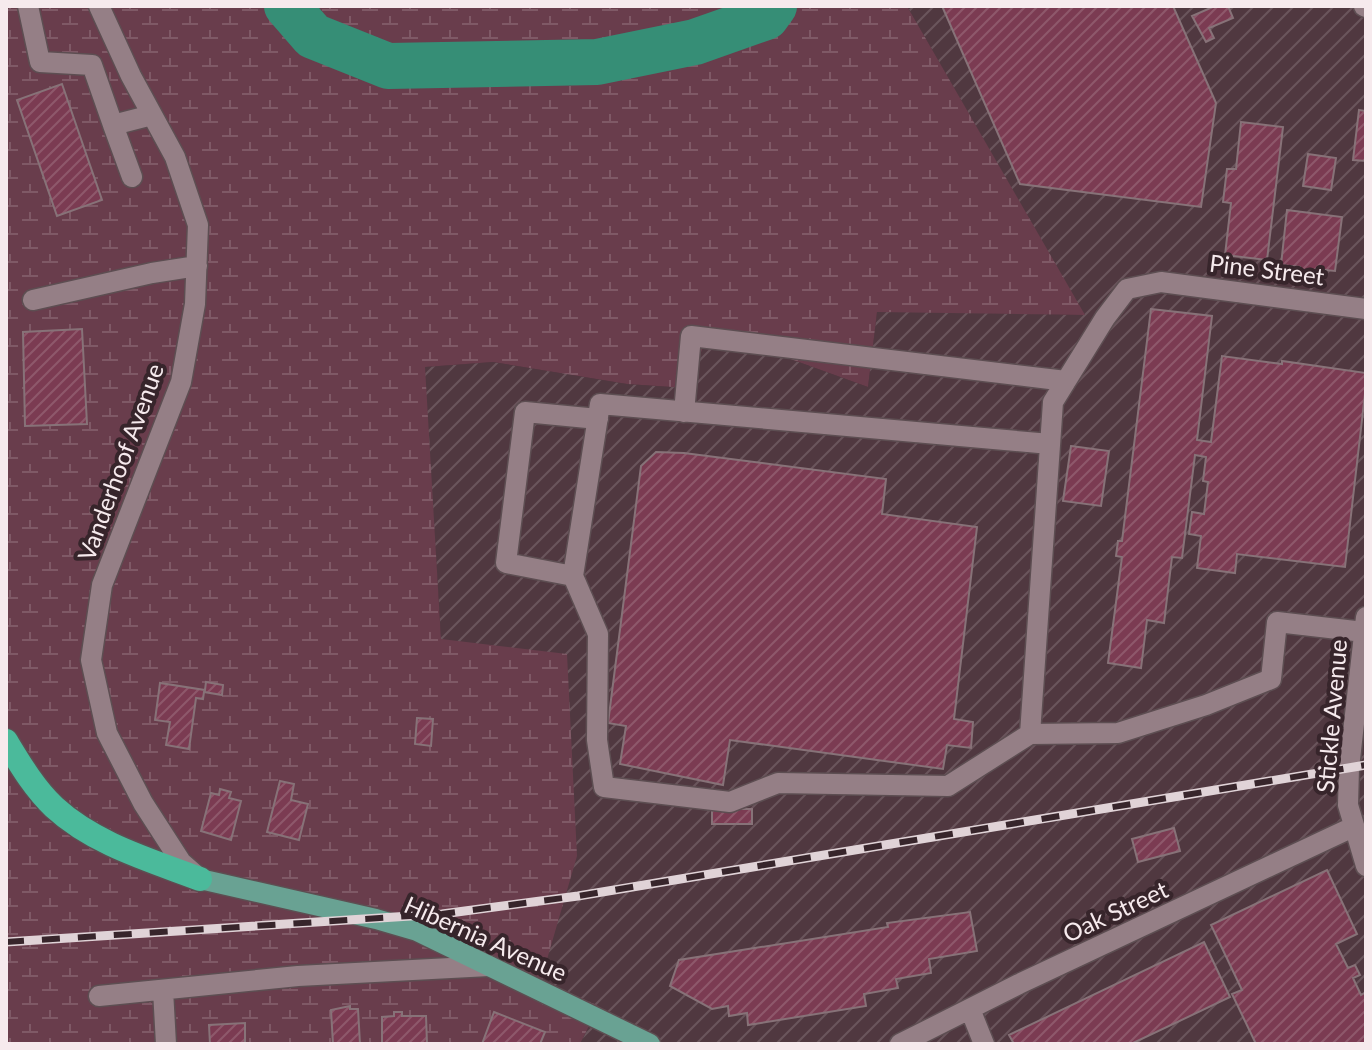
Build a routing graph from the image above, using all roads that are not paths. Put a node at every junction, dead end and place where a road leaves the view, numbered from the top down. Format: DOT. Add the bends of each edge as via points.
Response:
graph roads {
  1 [pos="28,6"];
  2 [pos="99,6"];
  3 [pos="152,115"];
  4 [pos="113,125"];
  5 [pos="132,177"];
  6 [pos="197,266"];
  7 [pos="33,300"];
  8 [pos="1366,309"];
  9 [pos="1066,381"];
  10 [pos="684,412"];
  11 [pos="598,419"];
  12 [pos="1050,444"];
  13 [pos="573,576"];
  14 [pos="1365,625"];
  15 [pos="1030,734"];
  16 [pos="6,741"];
  17 [pos="1353,827"];
  18 [pos="1366,866"];
  19 [pos="200,879"];
  20 [pos="489,966"];
  21 [pos="163,990"];
  22 [pos="99,996"];
  23 [pos="970,1009"];
  24 [pos="166,1044"];
  25 [pos="650,1044"];
  26 [pos="900,1044"];
  27 [pos="984,1044"];
  1 -- 4 [label="street" via="40,62 92,65"];
  2 -- 3 [label="street, Vanderhoof Avenue"];
  3 -- 4 [label="street"];
  3 -- 6 [label="street, Vanderhoof Avenue" via="175,157 198,225"];
  4 -- 5 [label="street"];
  6 -- 7 [label="street"];
  6 -- 19 [label="street, Vanderhoof Avenue" via="181,382 102,585 91,660 107,733 158,827 181,862"];
  8 -- 9 [label="street, Pine Street" via="1161,282 1127,289"];
  9 -- 10 [label="street" via="691,336"];
  9 -- 12 [label="street" via="1053,402"];
  10 -- 11 [label="street" via="600,404"];
  10 -- 12 [label="street"];
  11 -- 13 [label="street"];
  11 -- 13 [label="street" via="525,412 506,563"];
  12 -- 15 [label="street"];
  13 -- 15 [label="street" via="598,634 597,740 604,787 730,802 778,783 948,786"];
  14 -- 15 [label="street" via="1277,622 1271,679 1118,733"];
  14 -- 17 [label="street, Stickle Avenue" via="1349,768"];
  16 -- 19 [label="highway" via="55,808 105,842"];
  17 -- 18 [label="street, Stickle Avenue"];
  17 -- 23 [label="street, Oak Street"];
  19 -- 20 [label="main road, Hibernia Avenue" via="417,931"];
  20 -- 21 [label="street" via="298,976"];
  20 -- 25 [label="main road, Hibernia Avenue"];
  21 -- 22 [label="street"];
  21 -- 24 [label="street"];
  23 -- 26 [label="street, Oak Street"];
  23 -- 27 [label="street"];
}
